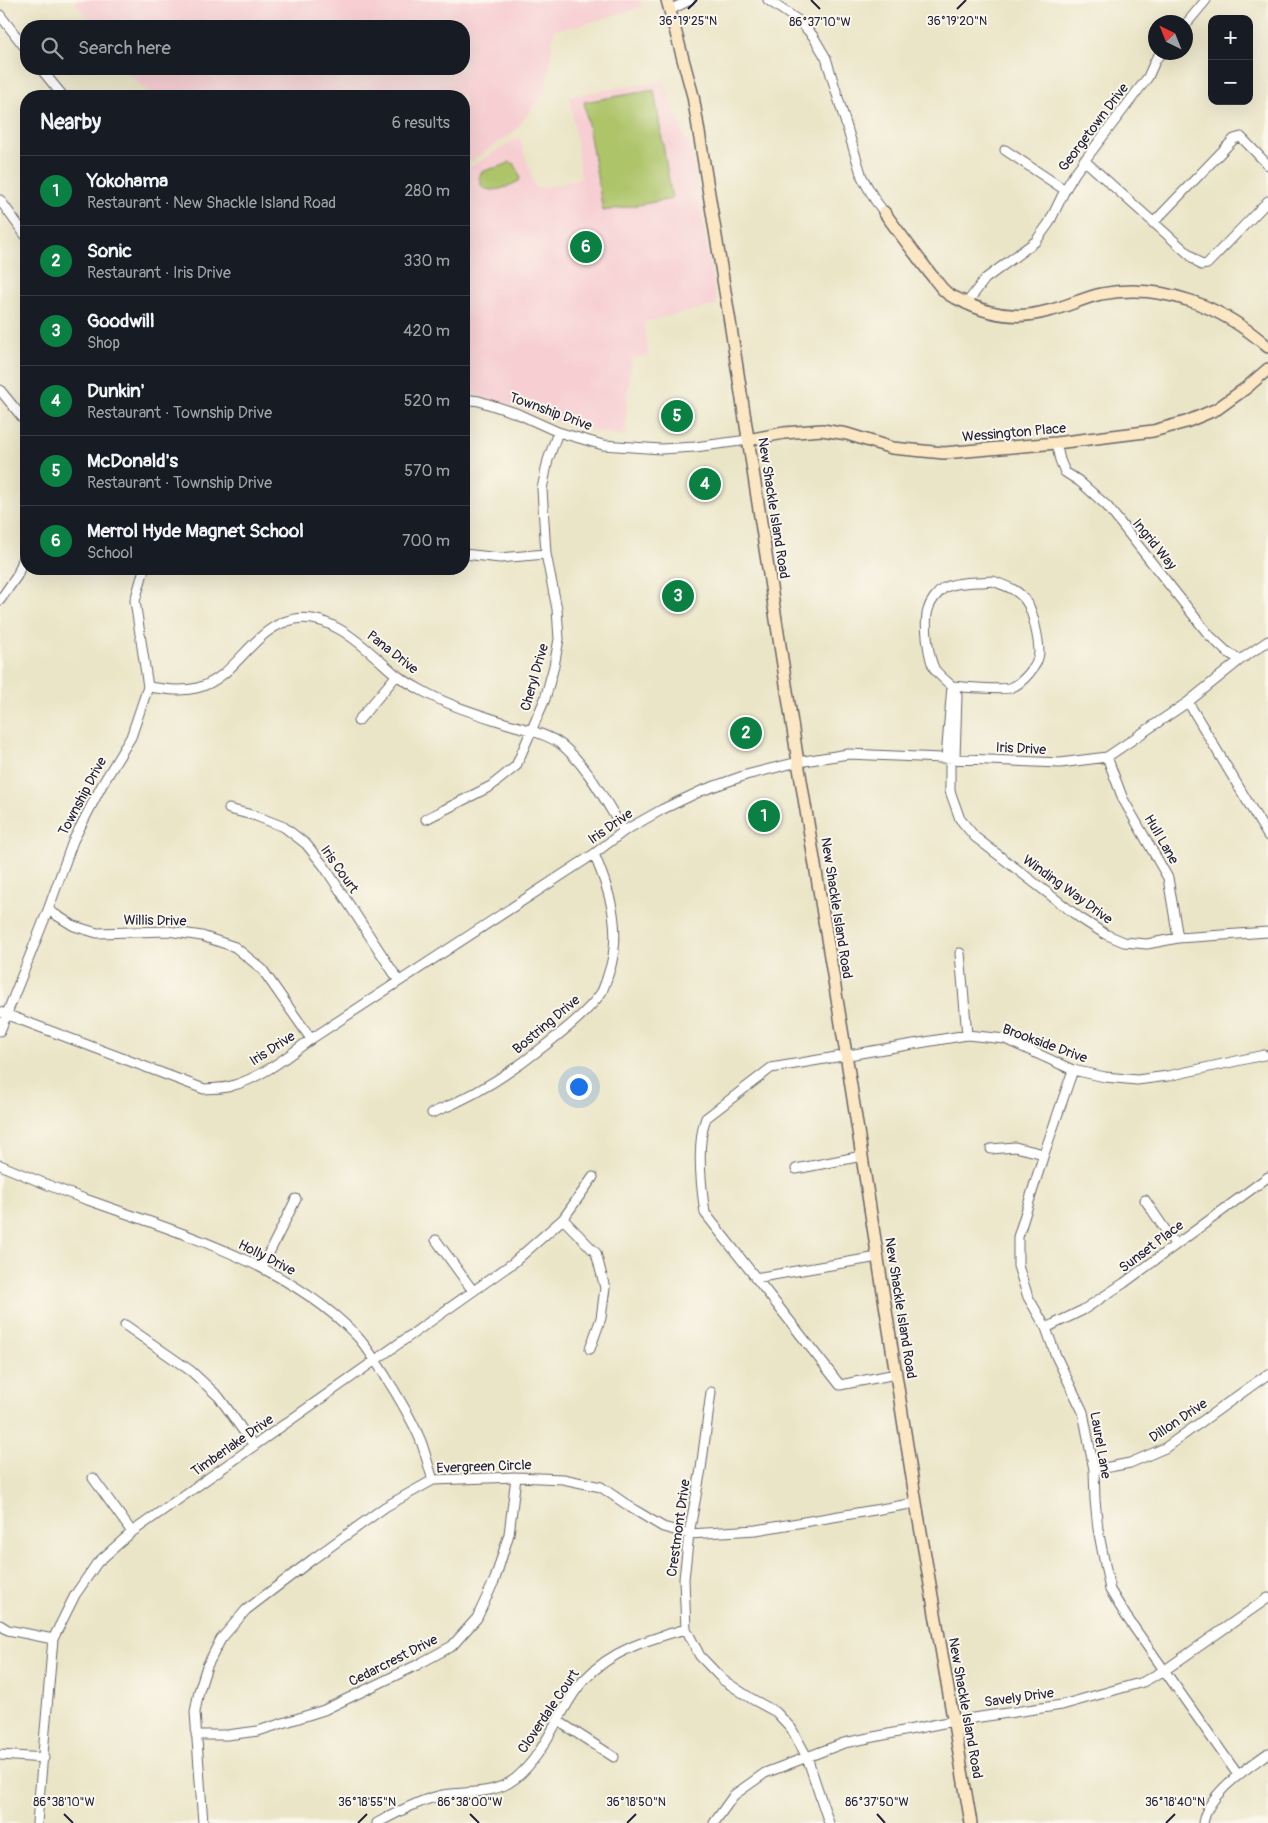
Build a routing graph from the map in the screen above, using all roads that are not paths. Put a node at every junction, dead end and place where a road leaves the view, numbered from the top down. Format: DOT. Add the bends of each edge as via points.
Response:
graph roads {
  1 [pos="690,0"];
  2 [pos="768,0"];
  3 [pos="1206,0"];
  4 [pos="668,5"];
  5 [pos="0,15"];
  6 [pos="1193,16"];
  7 [pos="20,41"];
  8 [pos="1156,60"];
  9 [pos="46,75"];
  10 [pos="58,90"];
  11 [pos="1005,150"];
  12 [pos="1084,160"];
  13 [pos="1268,165"];
  14 [pos="1065,190"];
  15 [pos="0,200"];
  16 [pos="1268,201"];
  17 [pos="884,212"];
  18 [pos="1153,223"];
  19 [pos="20,228"];
  20 [pos="966,304"];
  21 [pos="1268,347"];
  22 [pos="1268,369"];
  23 [pos="0,390"];
  24 [pos="470,400"];
  25 [pos="20,415"];
  26 [pos="558,432"];
  27 [pos="748,440"];
  28 [pos="1056,443"];
  29 [pos="546,554"];
  30 [pos="470,555"];
  31 [pos="20,568"];
  32 [pos="142,575"];
  33 [pos="0,600"];
  34 [pos="1268,641"];
  35 [pos="1240,660"];
  36 [pos="397,675"];
  37 [pos="954,686"];
  38 [pos="148,687"];
  39 [pos="1188,702"];
  40 [pos="358,721"];
  41 [pos="532,731"];
  42 [pos="1107,757"];
  43 [pos="951,758"];
  44 [pos="798,762"];
  45 [pos="229,809"];
  46 [pos="426,819"];
  47 [pos="624,831"];
  48 [pos="1268,836"];
  49 [pos="594,854"];
  50 [pos="48,910"];
  51 [pos="1268,932"];
  52 [pos="1178,938"];
  53 [pos="960,953"];
  54 [pos="400,981"];
  55 [pos="3,1013"];
  56 [pos="0,1031"];
  57 [pos="967,1035"];
  58 [pos="311,1039"];
  59 [pos="846,1054"];
  60 [pos="1264,1055"];
  61 [pos="1073,1070"];
  62 [pos="432,1113"];
  63 [pos="991,1148"];
  64 [pos="1044,1154"];
  65 [pos="862,1156"];
  66 [pos="0,1166"];
  67 [pos="796,1169"];
  68 [pos="1268,1177"];
  69 [pos="593,1178"];
  70 [pos="296,1199"];
  71 [pos="1145,1200"];
  72 [pos="563,1219"];
  73 [pos="436,1240"];
  74 [pos="1175,1244"];
  75 [pos="878,1257"];
  76 [pos="262,1267"];
  77 [pos="755,1278"];
  78 [pos="474,1291"];
  79 [pos="125,1324"];
  80 [pos="1046,1328"];
  81 [pos="590,1349"];
  82 [pos="376,1360"];
  83 [pos="896,1374"];
  84 [pos="1268,1374"];
  85 [pos="711,1392"];
  86 [pos="254,1446"];
  87 [pos="1094,1470"];
  88 [pos="516,1477"];
  89 [pos="92,1478"];
  90 [pos="433,1480"];
  91 [pos="916,1503"];
  92 [pos="132,1532"];
  93 [pos="689,1534"];
  94 [pos="1268,1598"];
  95 [pos="0,1625"];
  96 [pos="686,1629"];
  97 [pos="53,1639"];
  98 [pos="1165,1670"];
  99 [pos="558,1721"];
  100 [pos="953,1721"];
  101 [pos="196,1735"];
  102 [pos="1268,1753"];
  103 [pos="0,1754"];
  104 [pos="614,1757"];
  105 [pos="807,1757"];
  106 [pos="44,1758"];
  107 [pos="1238,1775"];
  108 [pos="38,1823"];
  109 [pos="203,1823"];
  110 [pos="377,1823"];
  111 [pos="714,1823"];
  112 [pos="829,1823"];
  113 [pos="970,1823"];
  114 [pos="1203,1823"];
  1 -- 4 [label="street"];
  2 -- 17 [label="street" via="799,21 826,58 862,177"];
  3 -- 6 [label="street"];
  4 -- 27 [label="main road, New Shackle Island Road" via="693,96"];
  5 -- 7 [label="street"];
  8 -- 12 [label="street, Georgetown Drive" via="1148,76"];
  9 -- 10 [label="street"];
  11 -- 14 [label="street"];
  12 -- 14 [label="street, Georgetown Drive"];
  12 -- 18 [label="street"];
  13 -- 18 [label="street" via="1241,137 1234,139"];
  14 -- 20 [label="street, Georgetown Drive" via="1036,242 985,279"];
  15 -- 19 [label="street"];
  16 -- 18 [label="street" via="1207,264 1196,262"];
  17 -- 20 [label="main road" via="946,293"];
  20 -- 21 [label="main road" via="1004,316 1022,316 1048,312 1102,294 1143,292 1174,295 1222,313"];
  22 -- 28 [label="main road, Wessington Place" via="1217,409 1186,422 1153,431"];
  23 -- 25 [label="street"];
  24 -- 26 [label="street, Township Drive" via="516,413"];
  26 -- 27 [label="street, Township Drive" via="603,444 661,449"];
  26 -- 29 [label="street, Cheryl Drive" via="542,489"];
  27 -- 28 [label="main road, Wessington Place" via="822,430 892,448 944,453"];
  27 -- 44 [label="main road, New Shackle Island Road"];
  28 -- 35 [label="street, Ingrid Way" via="1065,472 1107,506 1209,635"];
  29 -- 30 [label="street" via="500,558"];
  29 -- 41 [label="street, Cheryl Drive" via="557,609 559,639 545,699"];
  31 -- 33 [label="street"];
  32 -- 38 [label="street, Township Drive" via="135,601"];
  34 -- 35 [label="street, Iris Drive"];
  35 -- 39 [label="street, Iris Drive"];
  36 -- 38 [label="street, Pana Drive" via="360,643 335,627 316,620 295,619 271,629 253,642 219,677 197,688 172,690"];
  36 -- 40 [label="street"];
  36 -- 41 [label="street, Pana Drive" via="450,704"];
  37 -- 37 [label="street" via="935,670 930,654 926,623 931,603 943,589 953,585 993,582 1010,587 1027,601 1034,618 1039,654 1033,667 1019,683 1009,688"];
  37 -- 43 [label="street, Winding Way Drive"];
  38 -- 50 [label="street, Township Drive" via="131,736 72,840"];
  39 -- 42 [label="street, Iris Drive"];
  39 -- 48 [label="street"];
  41 -- 46 [label="street, Cheryl Drive" via="516,766 491,786"];
  41 -- 47 [label="street, Pana Drive" via="560,744 584,766"];
  42 -- 43 [label="street, Iris Drive" via="1060,763"];
  42 -- 52 [label="street, Hull Lane" via="1123,799 1168,878"];
  43 -- 44 [label="street, Iris Drive" via="848,754"];
  43 -- 52 [label="street, Winding Way Drive" via="950,791 960,819 974,838 1105,934 1124,942 1147,944"];
  44 -- 47 [label="street, Iris Drive" via="701,791"];
  44 -- 59 [label="main road, New Shackle Island Road"];
  45 -- 54 [label="street, Iris Court" via="284,827 306,844"];
  47 -- 49 [label="street, Iris Drive"];
  49 -- 54 [label="street, Iris Drive"];
  49 -- 62 [label="street, Bostring Drive" via="607,884 615,918 613,961 601,993 574,1022 500,1079 462,1102"];
  50 -- 55 [label="street, Township Drive"];
  50 -- 58 [label="street, Willis Drive" via="74,926 97,933 168,932 202,936 235,947 262,969"];
  51 -- 52 [label="street, Winding Way Drive"];
  53 -- 57 [label="street"];
  54 -- 58 [label="street, Iris Drive"];
  55 -- 56 [label="street, Township Drive"];
  55 -- 58 [label="street, Iris Drive" via="204,1089 230,1087 262,1072"];
  57 -- 59 [label="street, Brookside Drive"];
  57 -- 61 [label="street, Brookside Drive" via="1005,1039"];
  59 -- 65 [label="main road, New Shackle Island Road"];
  59 -- 77 [label="street, Brookside Drive" via="771,1068 706,1118 702,1129 701,1186 705,1213"];
  60 -- 61 [label="street, Brookside Drive" via="1137,1080"];
  61 -- 64 [label="street, Laurel Lane"];
  63 -- 64 [label="street" via="1015,1147"];
  64 -- 80 [label="street, Laurel Lane" via="1018,1238 1018,1266 1028,1297"];
  65 -- 67 [label="street"];
  65 -- 75 [label="main road, New Shackle Island Road"];
  66 -- 76 [label="street, Holly Drive" via="85,1200 150,1221"];
  68 -- 74 [label="street, Sunset Place"];
  69 -- 72 [label="street, Timberlake Drive"];
  70 -- 76 [label="street"];
  71 -- 74 [label="street"];
  72 -- 78 [label="street, Timberlake Drive" via="513,1263"];
  72 -- 81 [label="street" via="596,1253 605,1288 601,1318"];
  73 -- 78 [label="street"];
  74 -- 80 [label="street, Sunset Place" via="1083,1310"];
  75 -- 77 [label="street"];
  75 -- 83 [label="main road, New Shackle Island Road"];
  76 -- 82 [label="street, Holly Drive" via="302,1291 334,1316 356,1335"];
  77 -- 83 [label="street, Brookside Drive" via="840,1385"];
  78 -- 82 [label="street, Timberlake Drive"];
  79 -- 86 [label="street" via="191,1371 219,1397"];
  80 -- 87 [label="street, Laurel Lane" via="1083,1412"];
  82 -- 86 [label="street, Timberlake Drive"];
  82 -- 90 [label="street, Holly Drive" via="421,1442"];
  83 -- 91 [label="main road, New Shackle Island Road"];
  84 -- 87 [label="street, Dillon Drive" via="1165,1448 1130,1463"];
  85 -- 93 [label="street, Crestmont Drive"];
  86 -- 92 [label="street, Timberlake Drive"];
  87 -- 98 [label="street, Laurel Lane" via="1098,1529 1110,1590"];
  88 -- 90 [label="street, Evergreen Circle"];
  88 -- 93 [label="street, Evergreen Circle" via="563,1479 601,1487 662,1527"];
  88 -- 101 [label="street, Cedarcrest Drive" via="509,1534 495,1580 477,1618 452,1646 324,1710 258,1731"];
  89 -- 92 [label="street"];
  90 -- 101 [label="street, Evergreen Circle" via="385,1507 246,1610 221,1639 207,1666 195,1712"];
  91 -- 93 [label="street, Evergreen Circle" via="756,1530"];
  91 -- 100 [label="main road, New Shackle Island Road"];
  92 -- 97 [label="street, Timberlake Drive" via="97,1563 75,1595"];
  93 -- 96 [label="street, Crestmont Drive" via="684,1579"];
  94 -- 98 [label="street, Savely Drive"];
  95 -- 97 [label="street" via="8,1630"];
  96 -- 99 [label="street, Cloverdale Court" via="643,1642 603,1662 584,1680"];
  96 -- 105 [label="street, Crestmont Drive" via="700,1656 723,1680 776,1712 791,1728"];
  97 -- 106 [label="street, Timberlake Drive"];
  98 -- 100 [label="street, Savely Drive" via="1143,1682 1062,1705"];
  98 -- 107 [label="street, Laurel Lane"];
  99 -- 104 [label="street"];
  99 -- 110 [label="street, Cloverdale Court" via="532,1761 514,1779 493,1789 471,1794 442,1795"];
  100 -- 105 [label="street, Savely Drive" via="844,1743"];
  100 -- 113 [label="main road, New Shackle Island Road"];
  101 -- 109 [label="street, Evergreen Circle"];
  102 -- 107 [label="street"];
  103 -- 106 [label="street"];
  105 -- 111 [label="street, Savely Drive" via="765,1774 734,1795"];
  105 -- 112 [label="street, Crestmont Drive"];
  106 -- 108 [label="street, Timberlake Drive"];
  107 -- 114 [label="street" via="1213,1800"];
}
